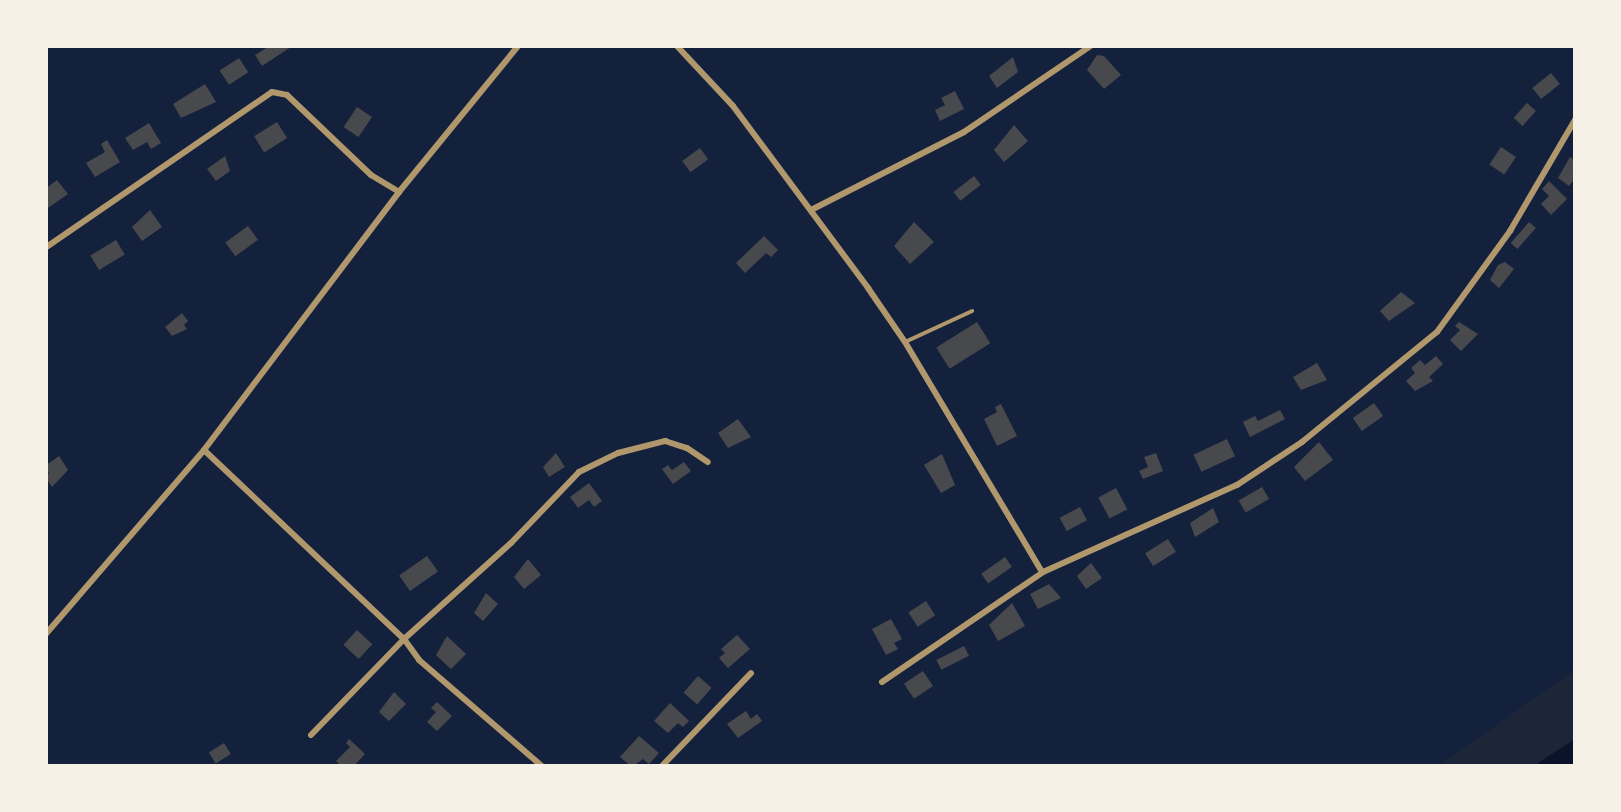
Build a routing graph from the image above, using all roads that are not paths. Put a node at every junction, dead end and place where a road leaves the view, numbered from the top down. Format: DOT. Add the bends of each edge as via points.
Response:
graph roads {
  1 [pos="519,45"];
  2 [pos="676,45"];
  3 [pos="1092,45"];
  4 [pos="1576,118"];
  5 [pos="399,192"];
  6 [pos="813,209"];
  7 [pos="45,248"];
  8 [pos="972,311"];
  9 [pos="905,342"];
  10 [pos="204,450"];
  11 [pos="708,462"];
  12 [pos="1043,572"];
  13 [pos="45,635"];
  14 [pos="404,639"];
  15 [pos="752,673"];
  16 [pos="882,682"];
  17 [pos="311,735"];
  18 [pos="543,767"];
  19 [pos="661,767"];
  1 -- 5 [label="street"];
  2 -- 6 [label="street" via="734,106"];
  3 -- 6 [label="street" via="964,132"];
  4 -- 12 [label="street" via="1510,231 1437,332 1302,442 1237,484"];
  5 -- 7 [label="street" via="371,175 288,95 272,92"];
  5 -- 10 [label="street"];
  6 -- 9 [label="street"];
  8 -- 9 [label="lane"];
  9 -- 12 [label="street"];
  10 -- 13 [label="street"];
  10 -- 14 [label="street"];
  11 -- 14 [label="street" via="665,441 579,472"];
  12 -- 16 [label="street"];
  14 -- 17 [label="street"];
  14 -- 18 [label="street" via="419,660"];
  15 -- 19 [label="street"];
}
